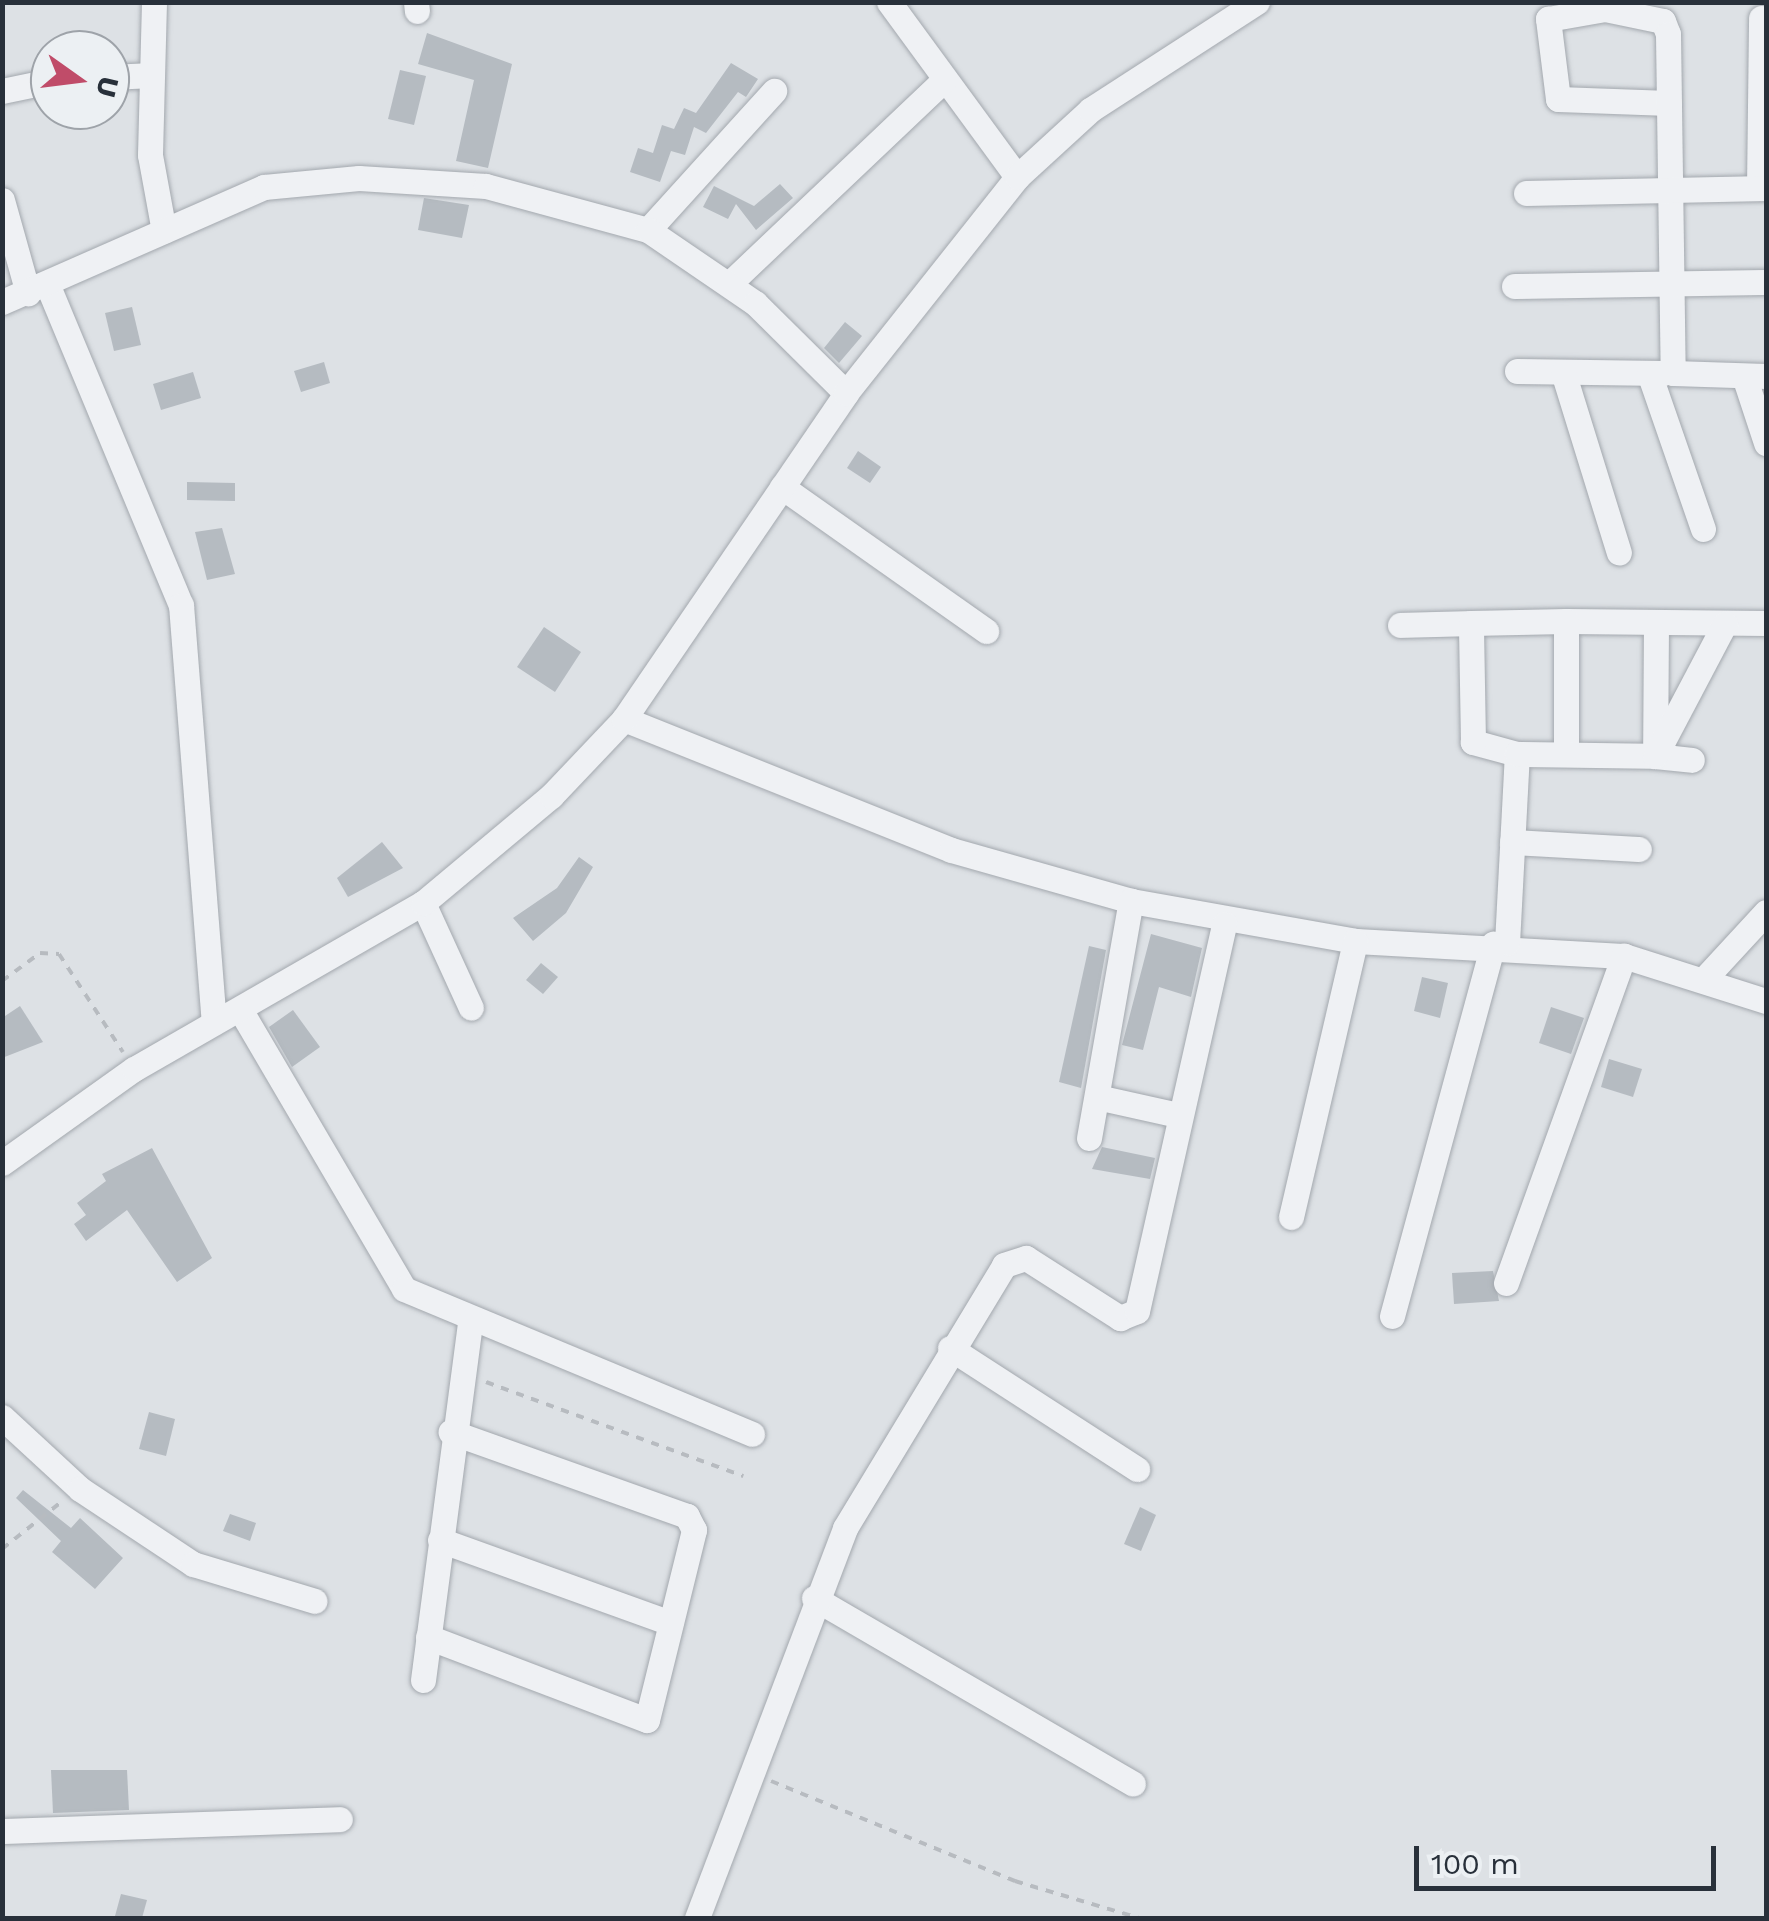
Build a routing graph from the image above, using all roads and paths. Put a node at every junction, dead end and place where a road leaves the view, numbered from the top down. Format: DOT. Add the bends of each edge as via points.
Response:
graph roads {
  1 [pos="154,2"];
  2 [pos="1257,2"];
  3 [pos="891,3"];
  4 [pos="1604,6"];
  5 [pos="1761,18"];
  6 [pos="152,76"];
  7 [pos="130,77"];
  8 [pos="945,79"];
  9 [pos="30,86"];
  10 [pos="2,91"];
  11 [pos="774,92"];
  12 [pos="1669,103"];
  13 [pos="1016,177"];
  14 [pos="1763,188"];
  15 [pos="1669,190"];
  16 [pos="1526,193"];
  17 [pos="2,200"];
  18 [pos="648,230"];
  19 [pos="164,231"];
  20 [pos="1672,282"];
  21 [pos="1766,282"];
  22 [pos="730,284"];
  23 [pos="1514,286"];
  24 [pos="38,289"];
  25 [pos="2,302"];
  26 [pos="1516,372"];
  27 [pos="1563,372"];
  28 [pos="1661,373"];
  29 [pos="1755,376"];
  30 [pos="846,392"];
  31 [pos="1766,443"];
  32 [pos="782,487"];
  33 [pos="1703,530"];
  34 [pos="1619,553"];
  35 [pos="1566,621"];
  36 [pos="1725,623"];
  37 [pos="1766,623"];
  38 [pos="1471,624"];
  39 [pos="1656,624"];
  40 [pos="1400,625"];
  41 [pos="986,631"];
  42 [pos="624,719"];
  43 [pos="1516,754"];
  44 [pos="1566,754"];
  45 [pos="1654,756"];
  46 [pos="1692,760"];
  47 [pos="1512,842"];
  48 [pos="1639,850"];
  49 [pos="1131,901"];
  50 [pos="422,903"];
  51 [pos="1766,912"];
  52 [pos="1224,924"];
  53 [pos="1355,940"];
  54 [pos="1500,943"];
  55 [pos="1624,956"];
  56 [pos="1706,977"];
  57 [pos="2,981"];
  58 [pos="1766,1000"];
  59 [pos="471,1008"];
  60 [pos="241,1011"];
  61 [pos="214,1022"];
  62 [pos="134,1068"];
  63 [pos="1097,1097"];
  64 [pos="1178,1115"];
  65 [pos="1089,1138"];
  66 [pos="2,1163"];
  67 [pos="1291,1217"];
  68 [pos="1506,1283"];
  69 [pos="1392,1316"];
  70 [pos="470,1321"];
  71 [pos="950,1348"];
  72 [pos="458,1371"];
  73 [pos="2,1417"];
  74 [pos="451,1432"];
  75 [pos="752,1434"];
  76 [pos="1137,1470"];
  77 [pos="742,1476"];
  78 [pos="80,1490"];
  79 [pos="440,1540"];
  80 [pos="2,1549"];
  81 [pos="814,1598"];
  82 [pos="315,1601"];
  83 [pos="670,1624"];
  84 [pos="428,1638"];
  85 [pos="423,1680"];
  86 [pos="747,1772"];
  87 [pos="1134,1784"];
  88 [pos="340,1819"];
  89 [pos="2,1831"];
  90 [pos="697,1918"];
  91 [pos="1139,1918"];
  1 -- 6 [label="street"];
  2 -- 13 [label="street" via="1078,119"];
  3 -- 8 [label="street"];
  4 -- 12 [label="street" via="1664,21"];
  4 -- 12 [label="street" via="1548,19 1556,97"];
  5 -- 14 [label="street"];
  6 -- 7 [label="street"];
  6 -- 19 [label="street" via="150,155"];
  8 -- 13 [label="street"];
  8 -- 22 [label="street"];
  9 -- 10 [label="street"];
  11 -- 18 [label="street"];
  12 -- 15 [label="street"];
  13 -- 30 [label="street"];
  14 -- 15 [label="street"];
  15 -- 16 [label="street"];
  15 -- 20 [label="street"];
  17 -- 24 [label="street"];
  18 -- 19 [label="street" via="486,186 359,178 264,188"];
  18 -- 22 [label="street"];
  19 -- 24 [label="street"];
  20 -- 21 [label="street"];
  20 -- 23 [label="street"];
  20 -- 28 [label="street"];
  22 -- 30 [label="street"];
  24 -- 25 [label="street"];
  24 -- 61 [label="street" via="182,605"];
  26 -- 27 [label="street"];
  27 -- 28 [label="street"];
  27 -- 34 [label="street"];
  28 -- 29 [label="street"];
  28 -- 33 [label="street"];
  29 -- 31 [label="street"];
  30 -- 32 [label="street"];
  32 -- 41 [label="street"];
  32 -- 42 [label="street"];
  35 -- 38 [label="street"];
  35 -- 39 [label="street"];
  35 -- 44 [label="street"];
  36 -- 37 [label="street"];
  36 -- 39 [label="street"];
  36 -- 45 [label="street"];
  38 -- 40 [label="street"];
  38 -- 43 [label="street" via="1473,742"];
  39 -- 45 [label="street"];
  42 -- 49 [label="street" via="951,850"];
  42 -- 50 [label="street" via="536,809"];
  43 -- 44 [label="street"];
  43 -- 47 [label="street"];
  44 -- 45 [label="street"];
  45 -- 46 [label="street"];
  47 -- 48 [label="street"];
  47 -- 54 [label="street"];
  49 -- 52 [label="street"];
  49 -- 63 [label="street"];
  50 -- 59 [label="street"];
  50 -- 60 [label="street"];
  51 -- 56 [label="street"];
  52 -- 53 [label="street"];
  52 -- 64 [label="street"];
  53 -- 54 [label="street"];
  53 -- 67 [label="street"];
  54 -- 55 [label="street"];
  54 -- 69 [label="street"];
  55 -- 56 [label="street"];
  55 -- 68 [label="street"];
  56 -- 58 [label="street"];
  57 -- 62 [label="path" via="40,954 59,954"];
  60 -- 61 [label="street"];
  60 -- 70 [label="street" via="404,1289"];
  61 -- 62 [label="street"];
  62 -- 66 [label="street"];
  63 -- 64 [label="street"];
  63 -- 65 [label="street"];
  64 -- 71 [label="street" via="1134,1314 1120,1318 1039,1262 1015,1259"];
  70 -- 72 [label="street"];
  70 -- 75 [label="street"];
  71 -- 76 [label="street"];
  71 -- 81 [label="street"];
  72 -- 74 [label="street"];
  72 -- 77 [label="path"];
  73 -- 78 [label="street"];
  74 -- 79 [label="street"];
  74 -- 83 [label="street" via="693,1519"];
  78 -- 80 [label="path"];
  78 -- 82 [label="street" via="193,1564"];
  79 -- 83 [label="street"];
  79 -- 84 [label="street"];
  81 -- 86 [label="street"];
  81 -- 87 [label="street"];
  83 -- 84 [label="street" via="647,1720"];
  84 -- 85 [label="street"];
  86 -- 90 [label="street"];
  86 -- 91 [label="path" via="1015,1881"];
  88 -- 89 [label="street"];
}
